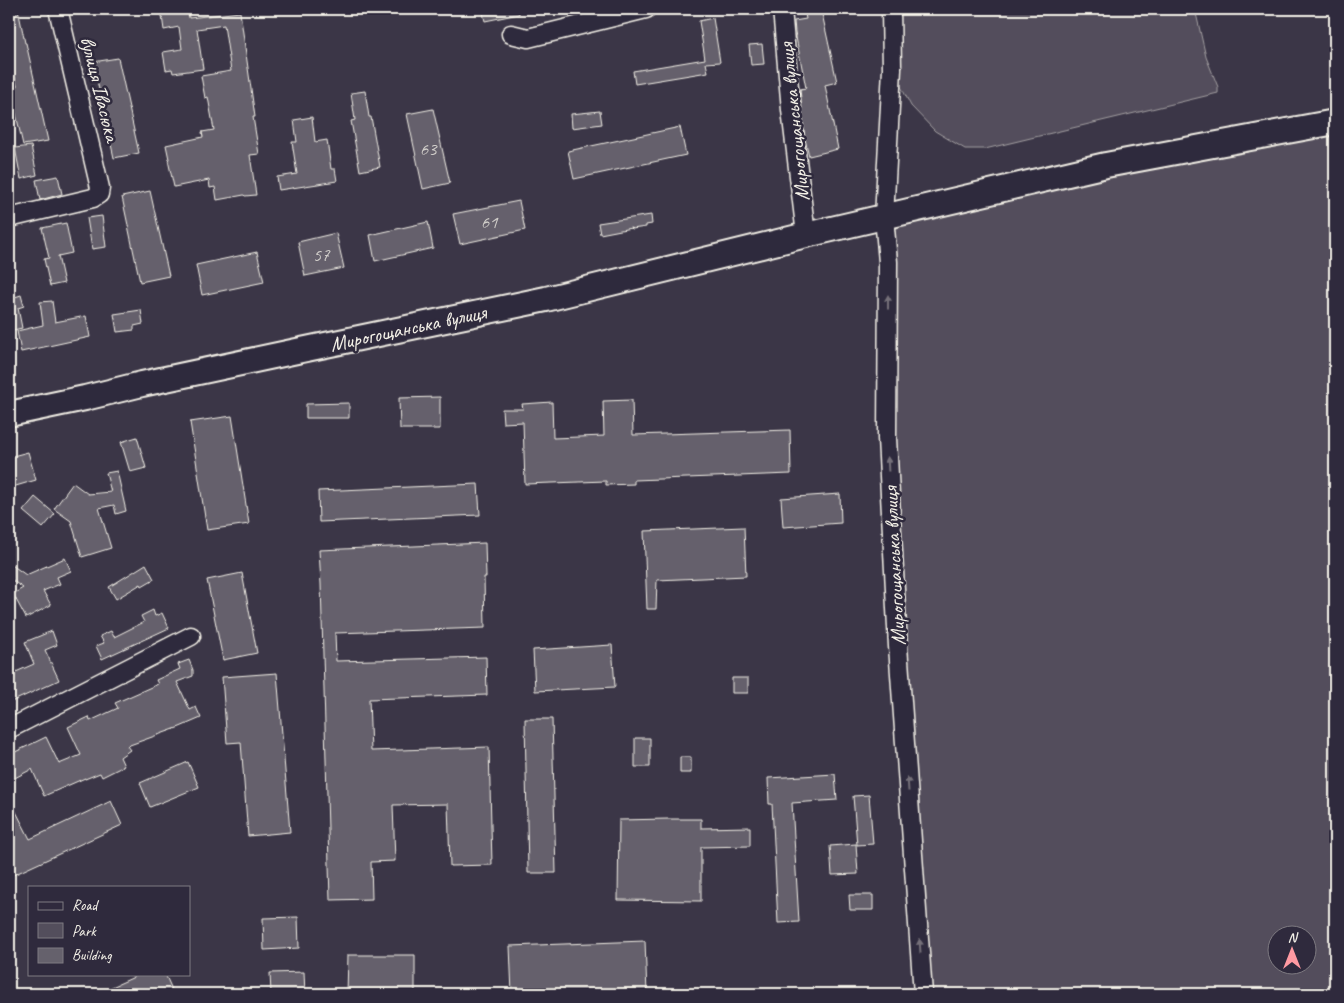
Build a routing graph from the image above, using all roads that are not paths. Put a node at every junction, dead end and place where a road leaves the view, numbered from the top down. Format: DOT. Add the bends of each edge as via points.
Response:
graph roads {
  1 [pos="58,9"];
  2 [pos="646,9"];
  3 [pos="782,9"];
  4 [pos="892,9"];
  5 [pos="511,34"];
  6 [pos="1335,122"];
  7 [pos="884,217"];
  8 [pos="9,218"];
  9 [pos="806,235"];
  10 [pos="9,414"];
  11 [pos="191,636"];
  12 [pos="9,729"];
  13 [pos="923,994"];
  1 -- 8 [label="street, вулиця Івасюка" via="100,188 93,198"];
  2 -- 5 [label="street" via="528,38"];
  3 -- 9 [label="street, Мирогощанська вулиця"];
  4 -- 7 [label="street"];
  6 -- 7 [label="main road" via="1106,165"];
  7 -- 9 [label="main road, Мирогощанська вулиця"];
  13 -- 7 [label="street, Мирогощанська вулиця, one-way" via="887,448 888,262"];
  9 -- 10 [label="main road, Мирогощанська вулиця" via="546,299"];
  11 -- 12 [label="street"];
}
